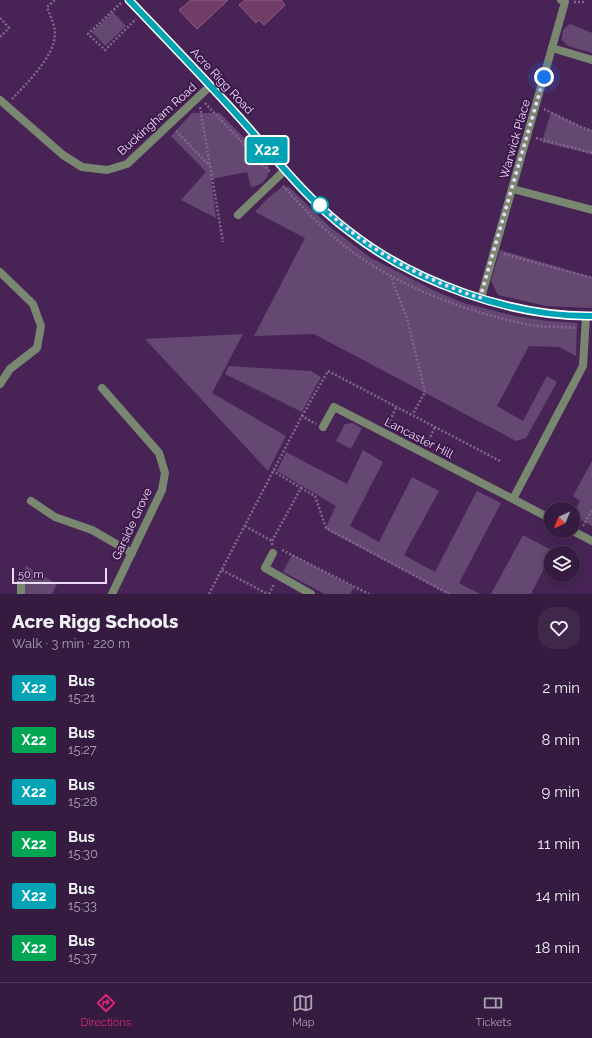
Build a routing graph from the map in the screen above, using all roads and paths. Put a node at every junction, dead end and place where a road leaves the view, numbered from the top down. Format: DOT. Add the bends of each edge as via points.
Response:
graph roads {
  1 [pos="55,0"];
  2 [pos="124,0"];
  3 [pos="129,0"];
  4 [pos="561,0"];
  5 [pos="142,13"];
  6 [pos="0,18"];
  7 [pos="0,37"];
  8 [pos="552,48"];
  9 [pos="592,60"];
  10 [pos="210,86"];
  11 [pos="199,97"];
  12 [pos="3,102"];
  13 [pos="536,106"];
  14 [pos="170,124"];
  15 [pos="592,131"];
  16 [pos="528,135"];
  17 [pos="592,153"];
  18 [pos="210,166"];
  19 [pos="285,170"];
  20 [pos="513,189"];
  21 [pos="592,210"];
  22 [pos="238,215"];
  23 [pos="223,242"];
  24 [pos="494,251"];
  25 [pos="0,272"];
  26 [pos="390,275"];
  27 [pos="592,278"];
  28 [pos="480,298"];
  29 [pos="589,316"];
  30 [pos="0,384"];
  31 [pos="102,388"];
  32 [pos="397,406"];
  33 [pos="413,414"];
  34 [pos="302,416"];
  35 [pos="323,427"];
  36 [pos="435,427"];
  37 [pos="384,433"];
  38 [pos="422,453"];
  39 [pos="500,461"];
  40 [pos="273,471"];
  41 [pos="301,488"];
  42 [pos="513,499"];
  43 [pos="31,501"];
  44 [pos="592,510"];
  45 [pos="544,515"];
  46 [pos="245,526"];
  47 [pos="580,526"];
  48 [pos="580,534"];
  49 [pos="272,541"];
  50 [pos="592,541"];
  51 [pos="273,552"];
  52 [pos="132,553"];
  53 [pos="222,570"];
  54 [pos="21,584"];
  55 [pos="21,594"];
  56 [pos="112,594"];
  57 [pos="209,594"];
  58 [pos="268,594"];
  59 [pos="311,594"];
  60 [pos="369,594"];
  61 [pos="449,594"];
  1 -- 12 [label="path" via="47,7 54,24 55,36 49,53 32,77"];
  2 -- 5 [label="path" via="88,34 105,50"];
  3 -- 5 [label="street, Acre Rigg Road"];
  4 -- 8 [label="street, Warwick Place" via="565,2"];
  5 -- 10 [label="street, Acre Rigg Road"];
  6 -- 7 [label="path" via="9,28"];
  8 -- 9 [label="street"];
  8 -- 13 [label="street, Warwick Place"];
  10 -- 11 [label="street, Buckingham Road"];
  10 -- 19 [label="street, Acre Rigg Road"];
  11 -- 14 [label="street, Buckingham Road"];
  11 -- 18 [label="path"];
  12 -- 14 [label="street, Buckingham Road" via="63,155 82,168 107,170 127,164"];
  13 -- 15 [label="path"];
  13 -- 16 [label="street, Warwick Place"];
  14 -- 18 [label="path"];
  16 -- 17 [label="path"];
  16 -- 20 [label="street, Warwick Place"];
  18 -- 23 [label="path"];
  19 -- 22 [label="street"];
  19 -- 28 [label="street, Acre Rigg Road" via="350,232 390,260 425,278"];
  20 -- 21 [label="street, Warwick Place"];
  20 -- 24 [label="street, Warwick Place"];
  24 -- 27 [label="path"];
  24 -- 28 [label="street, Warwick Place"];
  25 -- 30 [label="street" via="34,304 41,326 38,348 10,369"];
  26 -- 33 [label="path" via="408,318 424,392"];
  28 -- 29 [label="street, Acre Rigg Road" via="527,310"];
  29 -- 42 [label="street" via="583,366"];
  31 -- 52 [label="street, Garside Grove" via="159,453 165,473 162,490"];
  32 -- 33 [label="path"];
  32 -- 34 [label="path" via="328,371"];
  32 -- 37 [label="path"];
  33 -- 36 [label="path"];
  34 -- 35 [label="path"];
  34 -- 40 [label="path"];
  35 -- 37 [label="street, Lancaster Hill" via="334,408"];
  36 -- 38 [label="path"];
  36 -- 39 [label="path"];
  37 -- 38 [label="street, Lancaster Hill"];
  38 -- 42 [label="street, Lancaster Hill"];
  40 -- 41 [label="path"];
  40 -- 46 [label="path"];
  41 -- 49 [label="path"];
  41 -- 61 [label="path" via="315,496 326,528"];
  42 -- 45 [label="street, Lancaster Hill"];
  43 -- 52 [label="street" via="55,517 92,530"];
  44 -- 47 [label="path"];
  46 -- 49 [label="path"];
  46 -- 53 [label="path"];
  48 -- 50 [label="street"];
  49 -- 51 [label="path"];
  51 -- 59 [label="street" via="265,568"];
  51 -- 60 [label="path" via="284,550"];
  52 -- 56 [label="street, Garside Grove"];
  53 -- 57 [label="path"];
  53 -- 58 [label="path"];
  54 -- 55 [label="street"];
}
